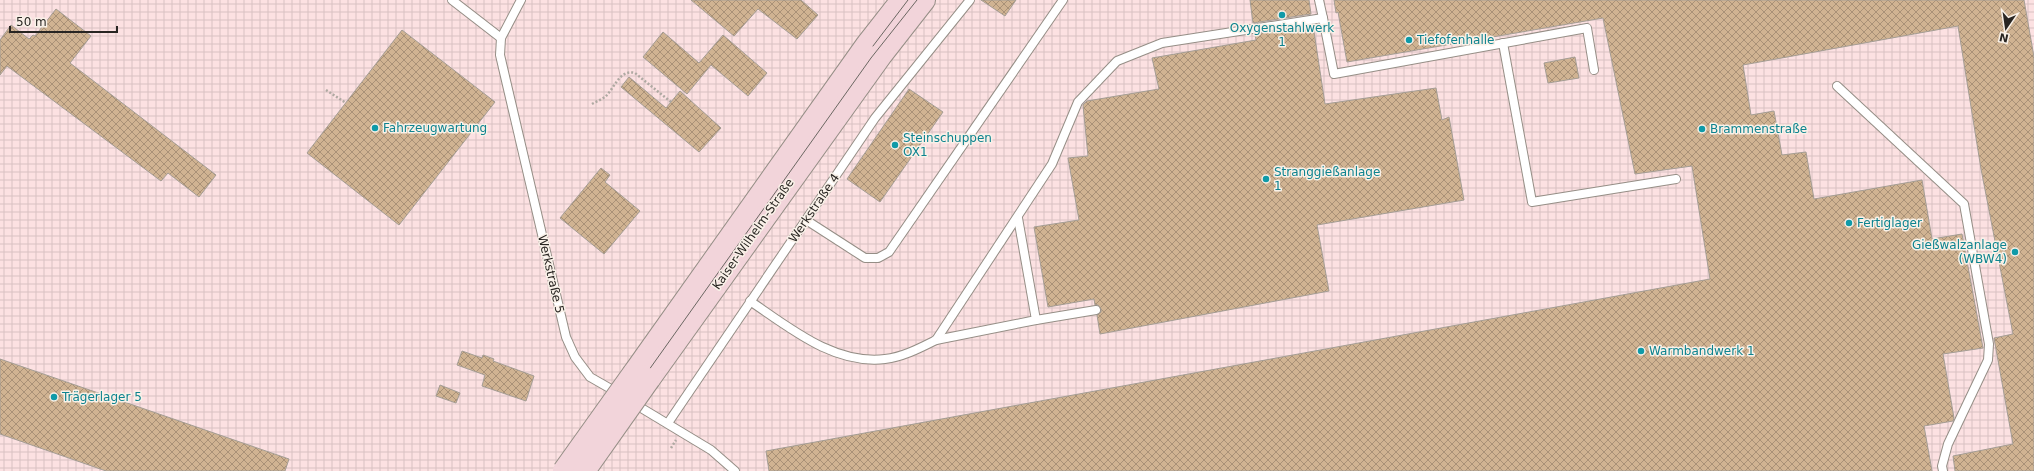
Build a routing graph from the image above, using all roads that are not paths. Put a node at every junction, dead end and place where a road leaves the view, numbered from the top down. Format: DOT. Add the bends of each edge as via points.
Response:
graph roads {
  1 [pos="452,0"];
  2 [pos="521,0"];
  3 [pos="902,0"];
  4 [pos="924,0"];
  5 [pos="970,0"];
  6 [pos="1063,0"];
  7 [pos="1319,0"];
  8 [pos="1323,18"];
  9 [pos="501,38"];
  10 [pos="1503,43"];
  11 [pos="1594,70"];
  12 [pos="1837,86"];
  13 [pos="1676,179"];
  14 [pos="1018,218"];
  15 [pos="806,220"];
  16 [pos="750,301"];
  17 [pos="1096,310"];
  18 [pos="1036,320"];
  19 [pos="936,340"];
  20 [pos="642,376"];
  21 [pos="668,423"];
  22 [pos="564,471"];
  23 [pos="584,471"];
  24 [pos="735,471"];
  25 [pos="1943,471"];
  1 -- 9 [label="lane"];
  2 -- 9 [label="lane, Werkstraße 5"];
  3 -- 20 [label="main road, Kaiser-Wilhelm-Straße" via="866,46"];
  4 -- 20 [label="main road, Kaiser-Wilhelm-Straße" via="880,55"];
  5 -- 15 [label="lane, Werkstraße 4" via="875,118"];
  6 -- 15 [label="lane" via="889,252 878,258 865,258"];
  7 -- 8 [label="lane"];
  8 -- 10 [label="lane" via="1334,74"];
  8 -- 14 [label="lane" via="1162,43 1117,61 1078,102 1052,164"];
  9 -- 21 [label="lane, Werkstraße 5" via="500,55 554,292 569,344 590,377"];
  10 -- 11 [label="lane" via="1587,28"];
  10 -- 13 [label="lane" via="1532,202"];
  12 -- 25 [label="lane" via="1964,204 1989,344 1988,360 1948,444"];
  14 -- 18 [label="lane"];
  14 -- 19 [label="lane"];
  15 -- 16 [label="lane, Werkstraße 4"];
  16 -- 19 [label="lane" via="816,345 861,360 885,360 913,352"];
  16 -- 21 [label="lane, Werkstraße 4"];
  17 -- 18 [label="lane"];
  18 -- 19 [label="lane"];
  20 -- 22 [label="main road, Kaiser-Wilhelm-Straße, bridge"];
  20 -- 23 [label="main road, Kaiser-Wilhelm-Straße, bridge"];
  21 -- 24 [label="lane, Werkstraße 5" via="711,450"];
}
